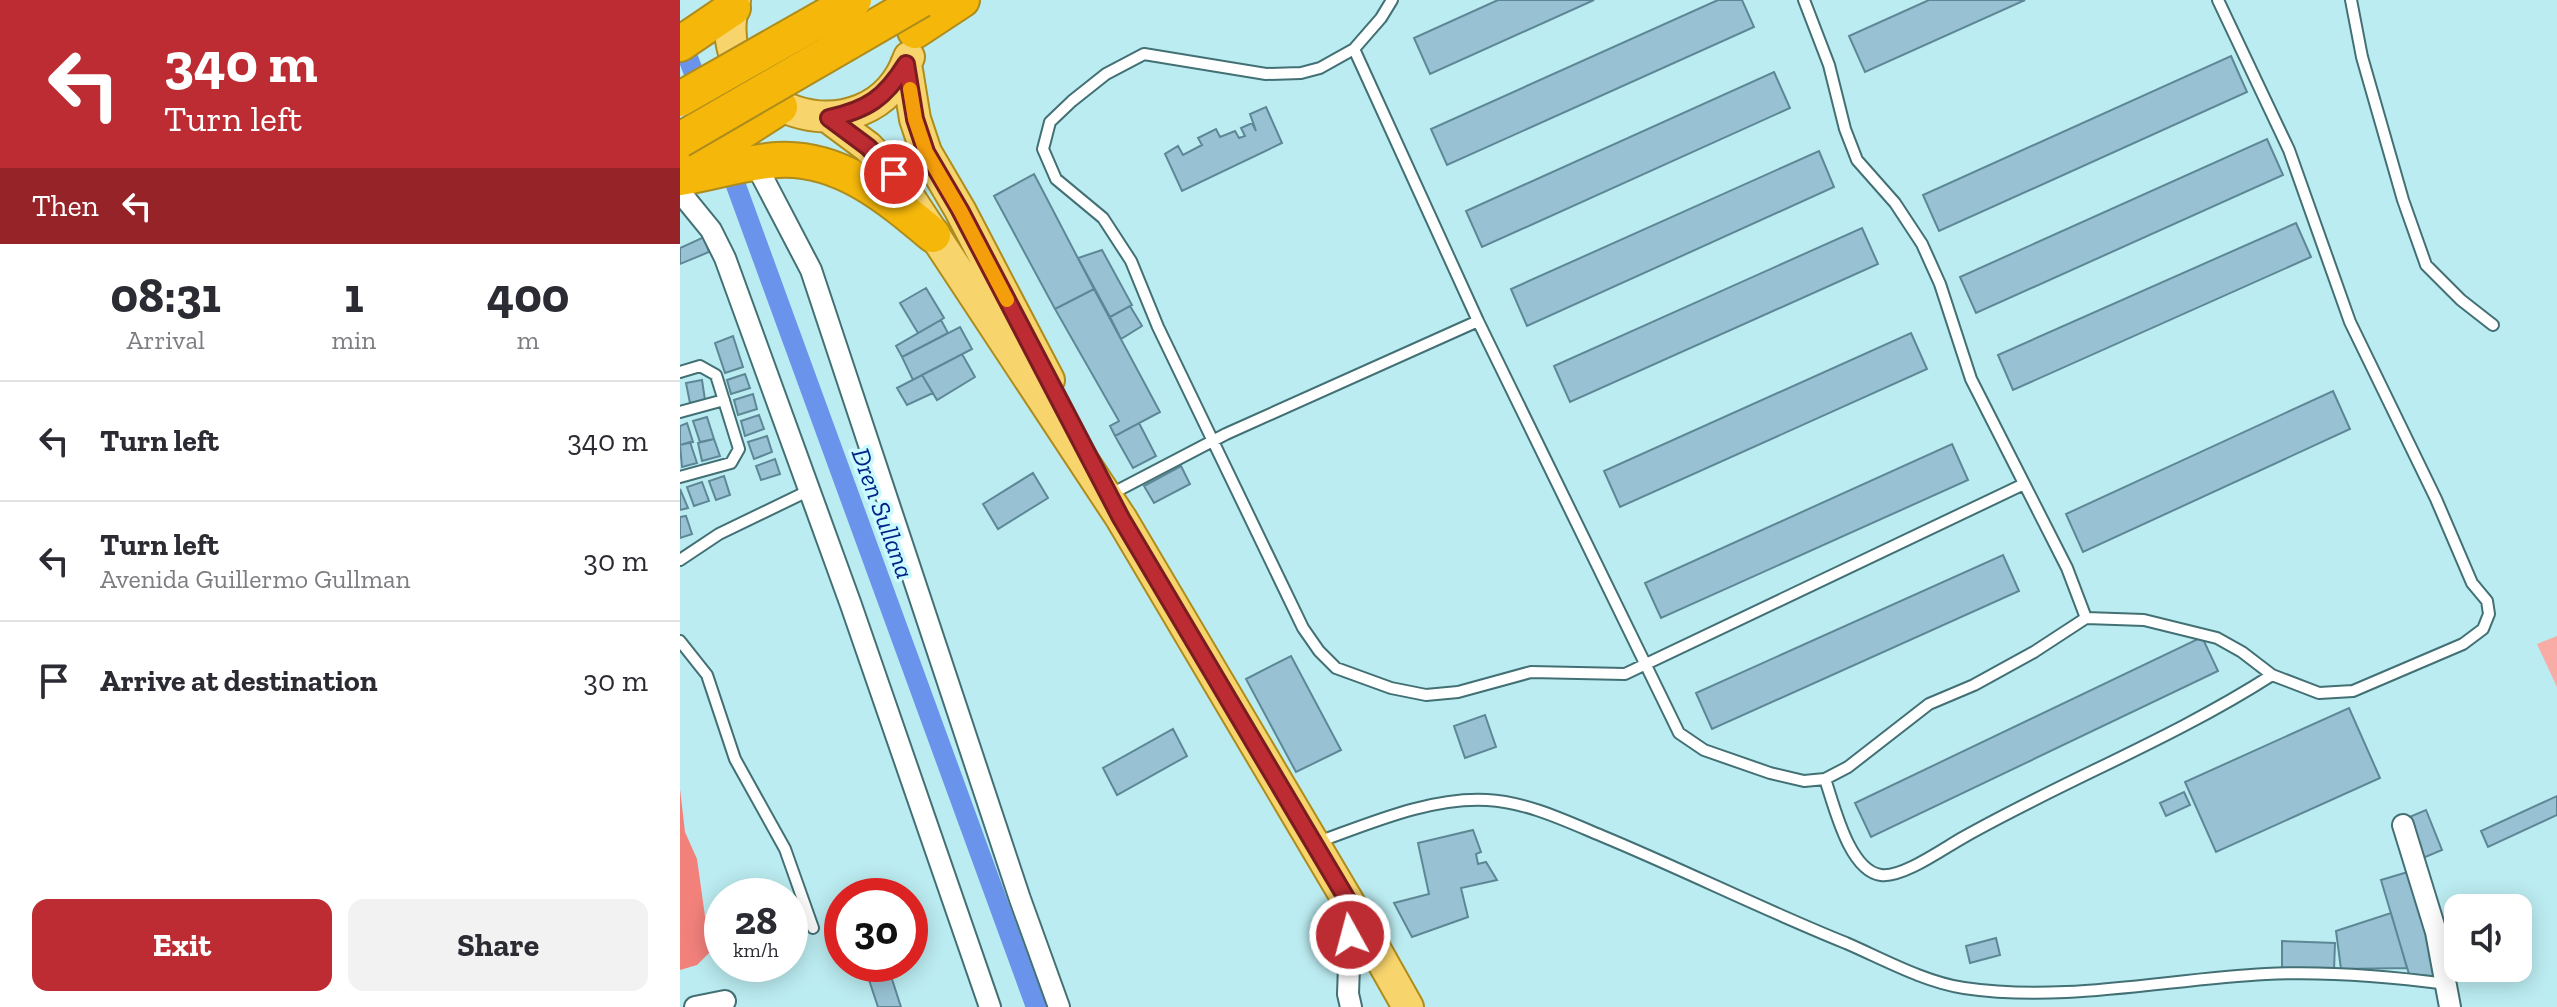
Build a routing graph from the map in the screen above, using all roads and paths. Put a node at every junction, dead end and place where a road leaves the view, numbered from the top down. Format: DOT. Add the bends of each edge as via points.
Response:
graph roads {
  1 [pos="854,0"];
  2 [pos="962,0"];
  3 [pos="1392,0"];
  4 [pos="1804,0"];
  5 [pos="2218,0"];
  6 [pos="2351,0"];
  7 [pos="734,4"];
  8 [pos="916,10"];
  9 [pos="689,38"];
  10 [pos="1354,49"];
  11 [pos="906,64"];
  12 [pos="680,99"];
  13 [pos="780,107"];
  14 [pos="829,118"];
  15 [pos="712,159"];
  16 [pos="680,192"];
  17 [pos="933,235"];
  18 [pos="1478,321"];
  19 [pos="2493,325"];
  20 [pos="680,372"];
  21 [pos="724,400"];
  22 [pos="680,412"];
  23 [pos="1212,441"];
  24 [pos="680,477"];
  25 [pos="2024,484"];
  26 [pos="810,490"];
  27 [pos="1115,507"];
  28 [pos="680,560"];
  29 [pos="2086,618"];
  30 [pos="680,641"];
  31 [pos="1646,664"];
  32 [pos="2272,675"];
  33 [pos="1825,779"];
  34 [pos="2403,825"];
  35 [pos="1314,844"];
  36 [pos="1351,906"];
  37 [pos="813,928"];
  38 [pos="2447,984"];
  39 [pos="725,1001"];
  40 [pos="695,1007"];
  41 [pos="990,1007"];
  42 [pos="1059,1007"];
  43 [pos="1351,1007"];
  44 [pos="1408,1007"];
  45 [pos="2450,1007"];
  1 -- 12 [label="highway, bridge"];
  2 -- 8 [label="highway"];
  3 -- 10 [label="lane"];
  4 -- 25 [label="lane" via="1857,160 1922,244 1971,379"];
  5 -- 32 [label="lane" via="2289,150 2350,322 2489,614 2483,629 2463,644 2353,691 2319,693"];
  6 -- 19 [label="lane" via="2366,71 2426,265"];
  7 -- 9 [label="highway"];
  7 -- 13 [label="main road" via="732,42 737,58 754,87"];
  8 -- 11 [label="main road"];
  8 -- 15 [label="highway, bridge"];
  10 -- 18 [label="lane"];
  10 -- 23 [label="lane" via="1320,68 1266,74 1144,54 1106,74 1050,122 1043,149 1056,179 1103,218 1131,261"];
  11 -- 14 [label="main road" via="875,101"];
  11 -- 27 [label="main road" via="926,152"];
  13 -- 14 [label="main road"];
  13 -- 15 [label="highway"];
  14 -- 17 [label="main road" via="894,174"];
  15 -- 17 [label="highway" via="815,163 846,173 885,195"];
  15 -- 42 [label="street" via="811,270"];
  16 -- 26 [label="street" via="711,230 725,258"];
  17 -- 27 [label="main road"];
  18 -- 23 [label="lane"];
  18 -- 31 [label="lane"];
  20 -- 21 [label="lane" via="707,368 716,375"];
  21 -- 22 [label="lane"];
  21 -- 24 [label="lane" via="737,457"];
  23 -- 27 [label="lane"];
  23 -- 31 [label="lane" via="1303,628 1336,668 1426,695 1531,672 1625,674"];
  25 -- 29 [label="lane"];
  25 -- 31 [label="lane"];
  26 -- 28 [label="lane" via="719,534"];
  26 -- 41 [label="street"];
  27 -- 35 [label="main road"];
  29 -- 32 [label="lane" via="2144,620 2217,638"];
  29 -- 33 [label="lane" via="1974,685 1929,704"];
  30 -- 37 [label="lane" via="707,675 735,759 785,849"];
  31 -- 33 [label="lane" via="1679,733 1689,741 1770,773 1804,781"];
  32 -- 33 [label="lane" via="2219,709 1903,871 1882,875 1866,869 1853,854"];
  34 -- 38 [label="street"];
  35 -- 36 [label="main road"];
  35 -- 38 [label="lane" via="1445,802 1489,800 1542,811 1815,931 1962,988 2072,991 2268,974 2386,976"];
  36 -- 43 [label="street"];
  36 -- 44 [label="main road"];
  38 -- 45 [label="street"];
  39 -- 40 [label="street"];
}
